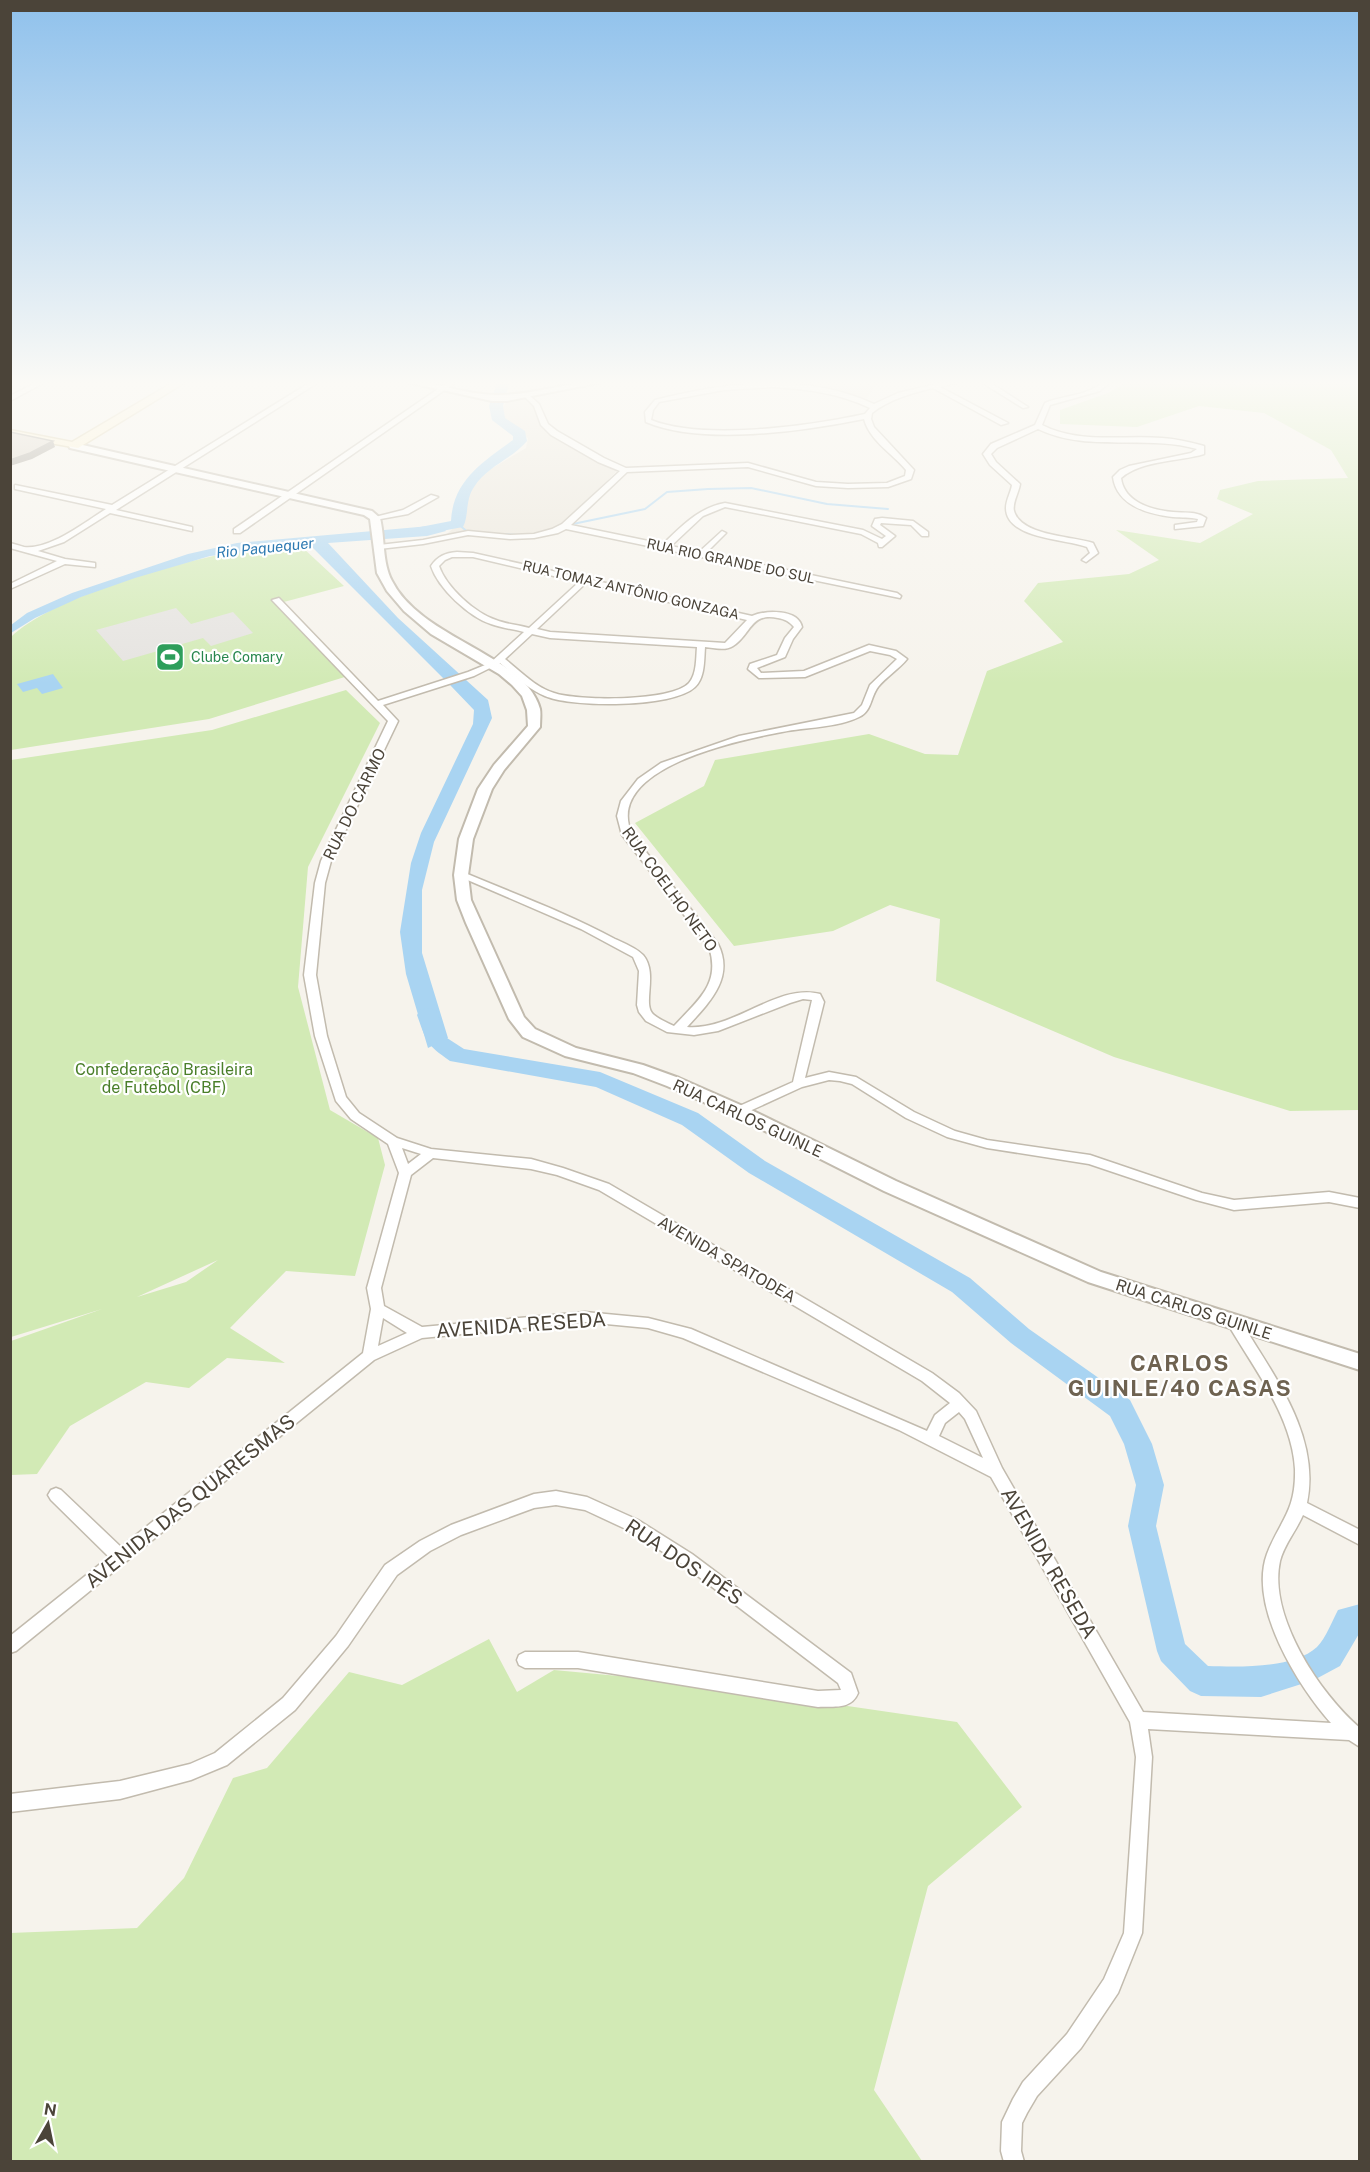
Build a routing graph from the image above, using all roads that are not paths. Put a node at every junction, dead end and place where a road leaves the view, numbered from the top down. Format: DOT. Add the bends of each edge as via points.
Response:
graph roads {
  1 [pos="157,481"];
  2 [pos="230,481"];
  3 [pos="308,481"];
  4 [pos="612,481"];
  5 [pos="807,481"];
  6 [pos="902,481"];
  7 [pos="1013,481"];
  8 [pos="1118,481"];
  9 [pos="18,487"];
  10 [pos="288,495"];
  11 [pos="434,497"];
  12 [pos="112,509"];
  13 [pos="376,523"];
  14 [pos="565,526"];
  15 [pos="1178,527"];
  16 [pos="189,529"];
  17 [pos="237,531"];
  18 [pos="722,533"];
  19 [pos="925,534"];
  20 [pos="61,540"];
  21 [pos="379,544"];
  22 [pos="10,545"];
  23 [pos="666,546"];
  24 [pos="29,549"];
  25 [pos="701,554"];
  26 [pos="62,560"];
  27 [pos="1086,560"];
  28 [pos="92,565"];
  29 [pos="585,580"];
  30 [pos="10,587"];
  31 [pos="897,596"];
  32 [pos="276,600"];
  33 [pos="754,619"];
  34 [pos="531,631"];
  35 [pos="701,645"];
  36 [pos="496,662"];
  37 [pos="377,704"];
  38 [pos="461,875"];
  39 [pos="677,1030"];
  40 [pos="798,1084"];
  41 [pos="739,1111"];
  42 [pos="393,1141"];
  43 [pos="430,1153"];
  44 [pos="405,1173"];
  45 [pos="1359,1203"];
  46 [pos="378,1309"];
  47 [pos="1234,1322"];
  48 [pos="420,1333"];
  49 [pos="369,1356"];
  50 [pos="1359,1362"];
  51 [pos="960,1403"];
  52 [pos="930,1439"];
  53 [pos="996,1472"];
  54 [pos="56,1495"];
  55 [pos="1299,1506"];
  56 [pos="1359,1538"];
  57 [pos="119,1556"];
  58 [pos="10,1646"];
  59 [pos="525,1660"];
  60 [pos="1138,1720"];
  61 [pos="1354,1736"];
  62 [pos="10,1803"];
  63 [pos="1014,2162"];
  1 -- 12 [label="street"];
  2 -- 10 [label="street"];
  3 -- 10 [label="street"];
  4 -- 14 [label="street"];
  5 -- 6 [label="street" via="833,486"];
  7 -- 27 [label="street" via="1016,493 1009,507 1017,522 1044,536 1090,544 1094,553"];
  8 -- 15 [label="street" via="1119,490 1135,504 1163,513 1202,518 1200,524"];
  9 -- 12 [label="street"];
  10 -- 13 [label="street" via="364,512"];
  10 -- 17 [label="street"];
  11 -- 13 [label="street"];
  12 -- 16 [label="street"];
  12 -- 20 [label="street"];
  13 -- 21 [label="street, RUA CARLOS GUINLE"];
  14 -- 21 [label="street" via="534,536 468,533 423,542"];
  14 -- 23 [label="street, RUA RIO GRANDE DO SUL"];
  18 -- 25 [label="street"];
  19 -- 23 [label="street" via="913,523 882,520 876,526 891,536 882,544 848,528 725,505 704,510"];
  20 -- 24 [label="street"];
  20 -- 26 [label="street" via="56,548"];
  21 -- 36 [label="street, RUA CARLOS GUINLE" via="385,579 400,600 442,636"];
  22 -- 24 [label="street"];
  23 -- 25 [label="street, RUA RIO GRANDE DO SUL"];
  24 -- 26 [label="street"];
  25 -- 31 [label="street, RUA RIO GRANDE DO SUL"];
  26 -- 28 [label="street"];
  26 -- 30 [label="street"];
  29 -- 33 [label="street, RUA TOMAZ ANTÔNIO GONZAGA"];
  29 -- 34 [label="street"];
  29 -- 34 [label="street, RUA TOMAZ ANTÔNIO GONZAGA" via="473,555 451,555 437,562 439,578 476,614"];
  32 -- 37 [label="street, RUA DO CARMO"];
  33 -- 35 [label="street, RUA TOMAZ ANTÔNIO GONZAGA" via="731,644"];
  33 -- 39 [label="street, RUA COELHO NETO" via="774,615 798,624 781,657 753,666 759,675 805,674 869,648 903,659 873,687 866,706 857,715 736,738 686,756 648,773 625,802 621,814 627,835 721,960 716,983"];
  34 -- 35 [label="street, RUA TOMAZ ANTÔNIO GONZAGA"];
  34 -- 36 [label="street"];
  35 -- 36 [label="street" via="692,685 673,695 635,700 549,695"];
  36 -- 37 [label="street"];
  36 -- 38 [label="street, RUA CARLOS GUINLE" via="533,705 534,727 485,789 466,839"];
  37 -- 42 [label="street, RUA DO CARMO" via="393,721 326,861 310,975 321,1036 340,1098 355,1116"];
  38 -- 39 [label="street" via="585,927 638,955 644,961 646,974 644,1013 651,1020"];
  38 -- 41 [label="street, RUA CARLOS GUINLE" via="464,900 473,923 517,1019 529,1033 572,1053 638,1069"];
  39 -- 40 [label="street" via="734,1023 799,996 812,995 818,1002"];
  40 -- 41 [label="street"];
  40 -- 45 [label="street" via="829,1076 856,1081 910,1115 951,1134 987,1144 1090,1160 1234,1205 1329,1197"];
  41 -- 47 [label="street, RUA CARLOS GUINLE" via="890,1186 1095,1277"];
  42 -- 43 [label="street, AVENIDA SPATODEA"];
  42 -- 44 [label="street"];
  43 -- 44 [label="street"];
  43 -- 51 [label="street, AVENIDA SPATODEA" via="531,1164 604,1187 927,1377"];
  44 -- 46 [label="street" via="374,1288"];
  46 -- 48 [label="street"];
  46 -- 49 [label="street"];
  47 -- 50 [label="street, RUA CARLOS GUINLE"];
  47 -- 55 [label="street" via="1292,1422 1302,1468"];
  48 -- 49 [label="street, AVENIDA RESEDA"];
  48 -- 52 [label="street, AVENIDA RESEDA" via="585,1317 648,1323 686,1333"];
  49 -- 57 [label="street, AVENIDA DAS QUARESMAS"];
  51 -- 52 [label="street" via="940,1419"];
  51 -- 53 [label="street, AVENIDA SPATODEA" via="971,1415"];
  52 -- 53 [label="street, AVENIDA RESEDA"];
  53 -- 60 [label="street, AVENIDA RESEDA"];
  54 -- 57 [label="street"];
  55 -- 56 [label="street"];
  55 -- 61 [label="street" via="1275,1550 1269,1583 1273,1606 1311,1686"];
  57 -- 58 [label="street, AVENIDA DAS QUARESMAS"];
  59 -- 62 [label="street, RUA DOS IPÊS" via="589,1661 818,1699 846,1698 850,1693 845,1678 687,1559 633,1524 587,1504 556,1498 534,1501 456,1530 391,1570 342,1641 289,1704 221,1759 191,1772 120,1790"];
  60 -- 61 [label="street"];
  60 -- 63 [label="street, AVENIDA RESEDA" via="1144,1757 1133,1933 1111,1986 1074,2041 1030,2089 1020,2106 1012,2122"];
}
